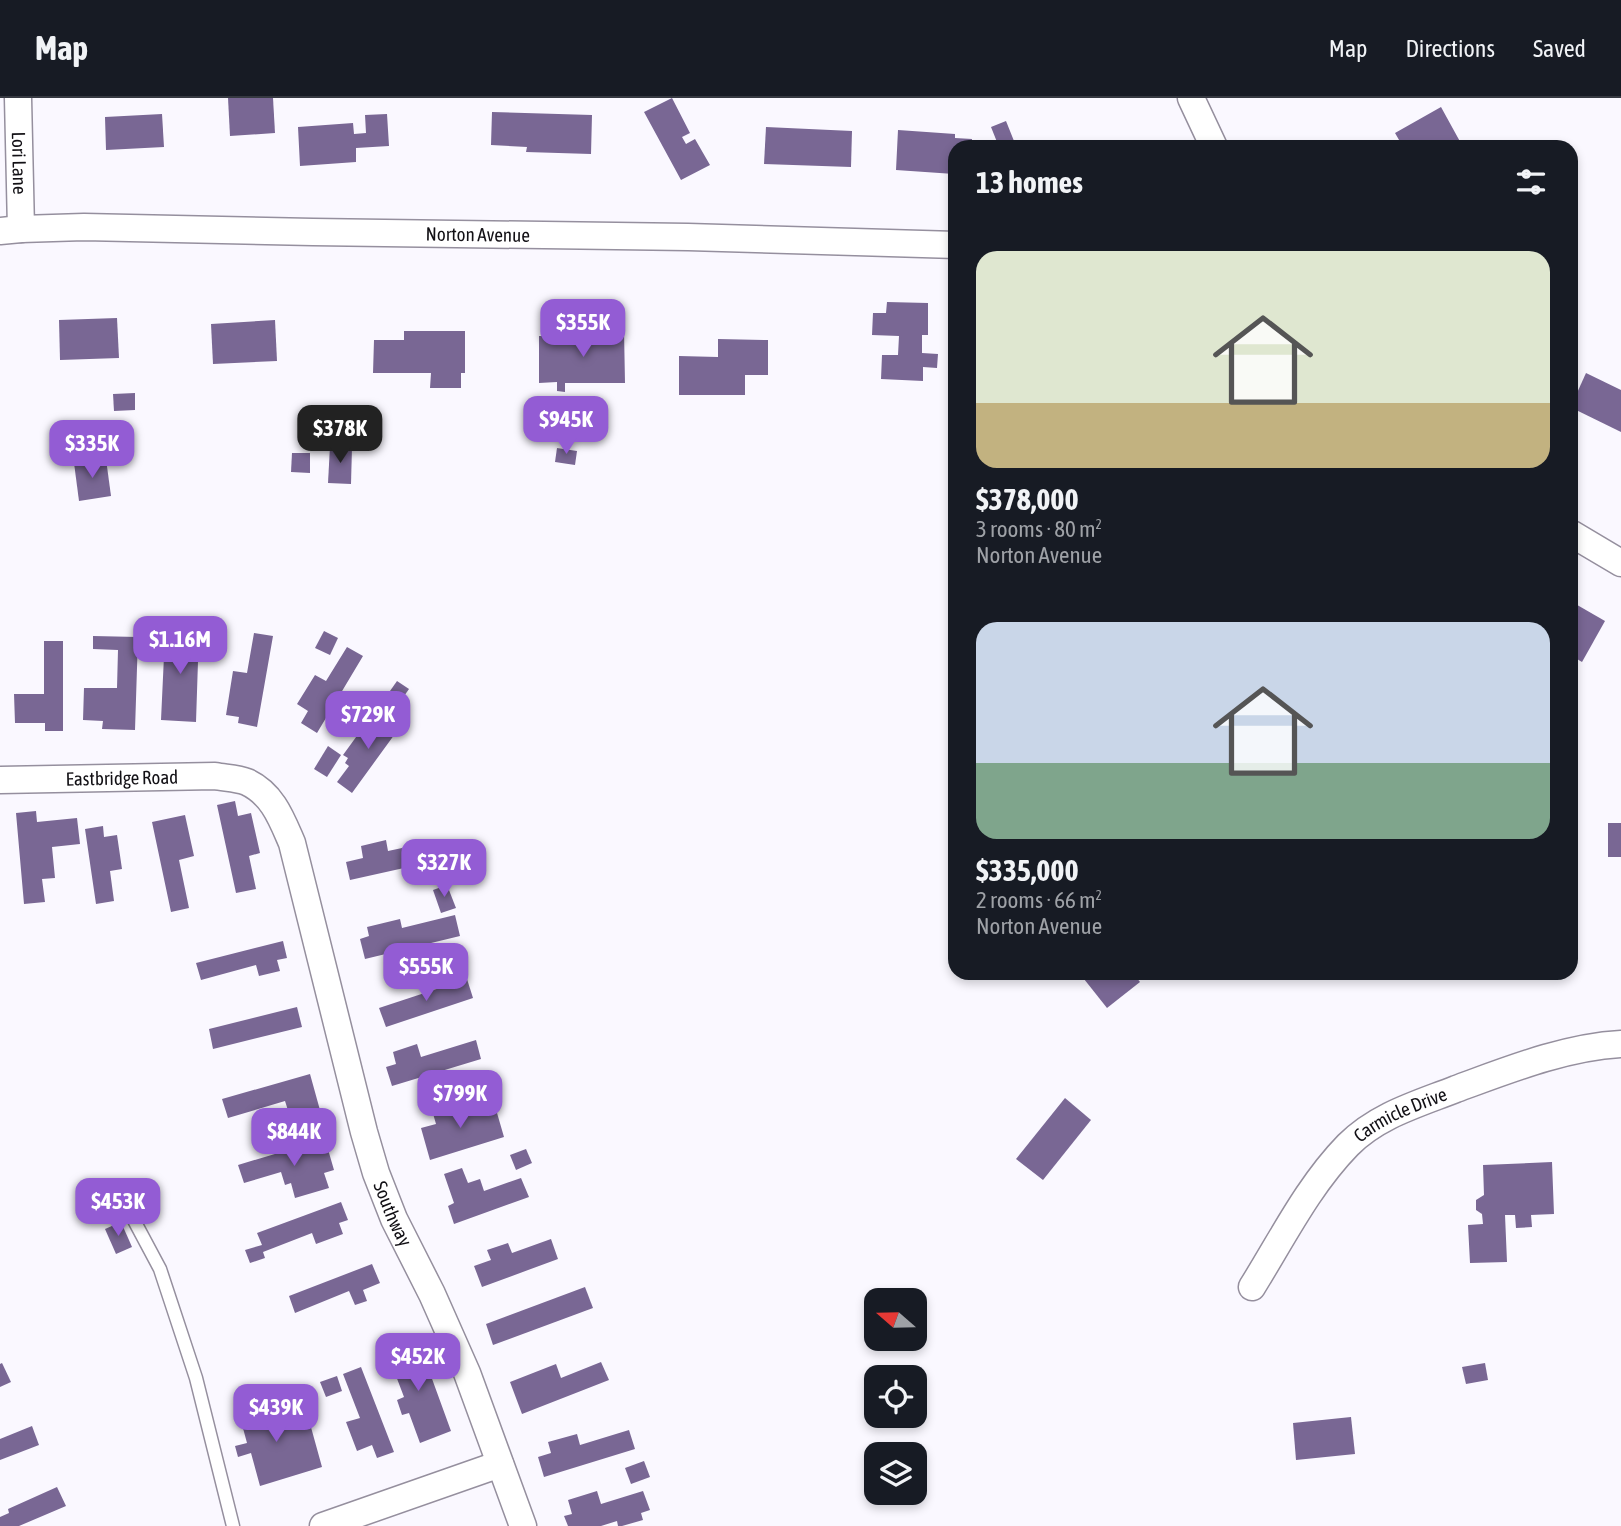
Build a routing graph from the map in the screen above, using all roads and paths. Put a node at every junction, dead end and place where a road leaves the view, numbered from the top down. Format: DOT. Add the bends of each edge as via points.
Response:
graph roads {
  1 [pos="18,98"];
  2 [pos="1191,98"];
  3 [pos="1211,140"];
  4 [pos="10,230"];
  5 [pos="948,245"];
  6 [pos="1578,538"];
  7 [pos="1621,563"];
  8 [pos="0,780"];
  9 [pos="246,781"];
  10 [pos="1621,1044"];
  11 [pos="120,1194"];
  12 [pos="1252,1287"];
  13 [pos="500,1464"];
  14 [pos="233,1526"];
  15 [pos="323,1526"];
  16 [pos="523,1526"];
  1 -- 4 [label="street, Lori Lane"];
  2 -- 3 [label="street"];
  4 -- 5 [label="street, Norton Avenue" via="84,227"];
  6 -- 7 [label="street"];
  8 -- 9 [label="street, Eastbridge Road" via="215,776"];
  9 -- 13 [label="street, Southway" via="271,801 292,843 376,1173 452,1337"];
  10 -- 12 [label="street, Carmicle Drive" via="1517,1066 1391,1114 1369,1127 1308,1195"];
  11 -- 14 [label="lane" via="160,1269 196,1378"];
  13 -- 15 [label="street"];
  13 -- 16 [label="street, Southway"];
}
